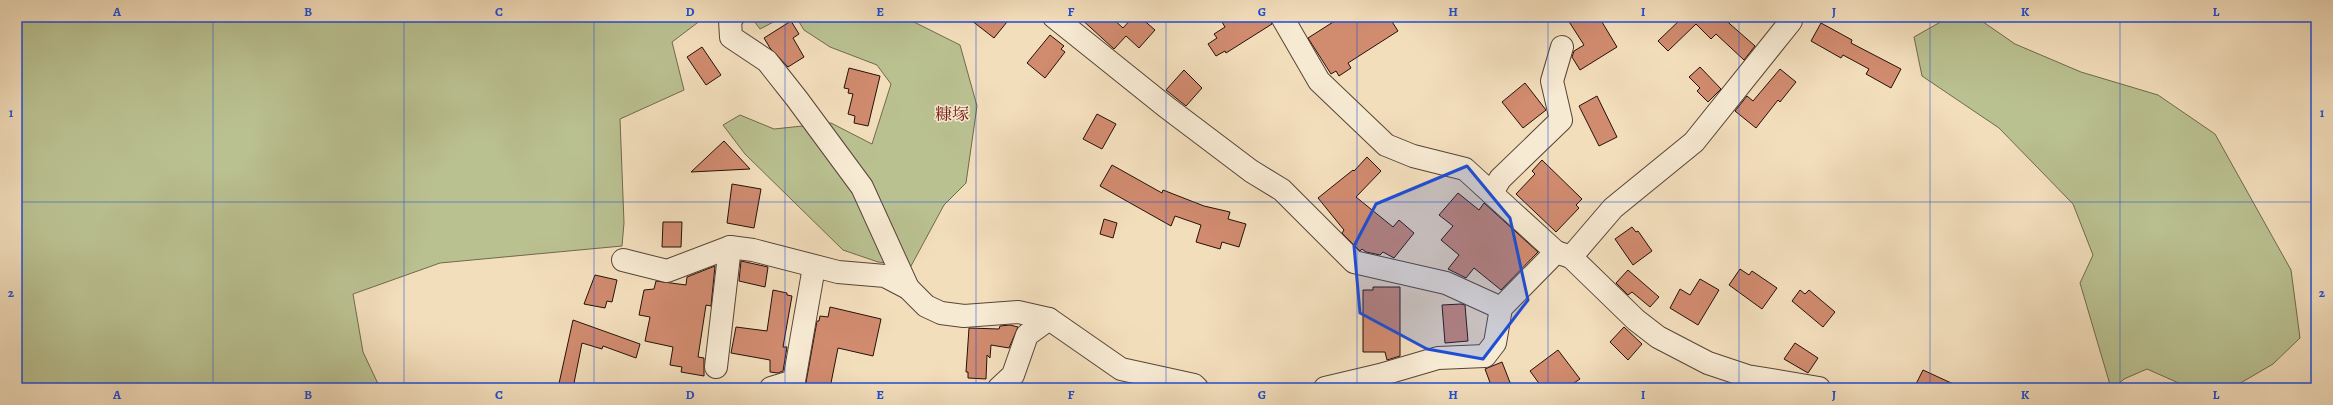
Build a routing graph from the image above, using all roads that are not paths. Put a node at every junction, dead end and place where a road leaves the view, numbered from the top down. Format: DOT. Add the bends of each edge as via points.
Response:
graph roads {
  1 [pos="733,17"];
  2 [pos="1054,17"];
  3 [pos="1282,17"];
  4 [pos="1791,21"];
  5 [pos="1562,47"];
  6 [pos="1492,193"];
  7 [pos="730,247"];
  8 [pos="1564,254"];
  9 [pos="623,260"];
  10 [pos="814,267"];
  11 [pos="908,288"];
  12 [pos="1501,308"];
  13 [pos="1049,319"];
  14 [pos="716,367"];
  15 [pos="771,388"];
  16 [pos="999,388"];
  17 [pos="1197,388"];
  18 [pos="1325,388"];
  19 [pos="1819,388"];
  1 -- 11 [label="street" via="730,20 732,37 766,62 797,99 862,188"];
  2 -- 12 [label="street" via="1165,106 1251,171 1282,190 1354,262 1446,283"];
  3 -- 6 [label="street" via="1319,80 1386,144 1413,156 1465,169"];
  4 -- 8 [label="street" via="1694,142 1613,208"];
  5 -- 6 [label="street" via="1552,81 1561,120 1500,179"];
  6 -- 8 [label="street"];
  7 -- 9 [label="street" via="667,271"];
  7 -- 10 [label="street" via="753,250"];
  7 -- 14 [label="street"];
  8 -- 12 [label="street"];
  8 -- 19 [label="street" via="1636,320 1664,341 1708,363 1747,376"];
  10 -- 11 [label="street" via="885,276"];
  10 -- 15 [label="street" via="794,381"];
  11 -- 13 [label="street" via="926,306 941,313 964,316 1018,312"];
  12 -- 18 [label="street" via="1495,343 1485,356 1438,358"];
  13 -- 16 [label="street" via="1027,335 1013,375"];
  13 -- 17 [label="street" via="1121,369 1194,385"];
}
